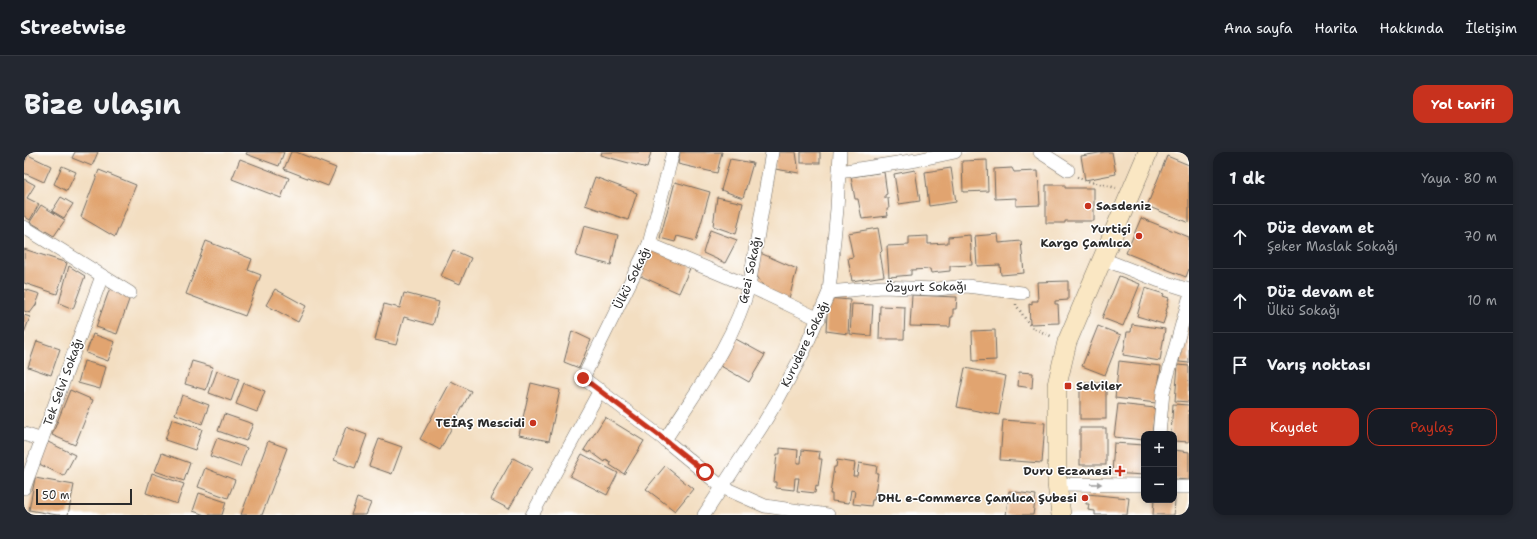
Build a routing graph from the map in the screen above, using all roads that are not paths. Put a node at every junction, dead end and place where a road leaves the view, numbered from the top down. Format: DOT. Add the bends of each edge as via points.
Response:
graph roads {
  1 [pos="673,152"];
  2 [pos="772,152"];
  3 [pos="840,152"];
  4 [pos="955,152"];
  5 [pos="1040,152"];
  6 [pos="1148,152"];
  7 [pos="1068,170"];
  8 [pos="839,172"];
  9 [pos="24,227"];
  10 [pos="649,244"];
  11 [pos="1103,259"];
  12 [pos="102,276"];
  13 [pos="749,286"];
  14 [pos="1189,290"];
  15 [pos="830,292"];
  16 [pos="130,293"];
  17 [pos="1022,293"];
  18 [pos="1189,299"];
  19 [pos="819,319"];
  20 [pos="600,390"];
  21 [pos="1159,431"];
  22 [pos="24,434"];
  23 [pos="42,440"];
  24 [pos="665,440"];
  25 [pos="1057,484"];
  26 [pos="1141,485"];
  27 [pos="722,487"];
  28 [pos="1177,487"];
  29 [pos="1189,487"];
  30 [pos="24,488"];
  31 [pos="532,515"];
  32 [pos="704,515"];
  33 [pos="828,515"];
  34 [pos="1060,515"];
  1 -- 10 [label="street, Ülkü Sokağı"];
  2 -- 13 [label="street, Gezi Sokağı"];
  3 -- 8 [label="street, Kurudere Sokağı"];
  4 -- 8 [label="street"];
  5 -- 7 [label="street"];
  6 -- 11 [label="street"];
  8 -- 15 [label="street, Kurudere Sokağı"];
  9 -- 12 [label="street"];
  10 -- 13 [label="street"];
  10 -- 20 [label="street, Ülkü Sokağı" via="583,378"];
  11 -- 14 [label="street"];
  11 -- 25 [label="street" via="1067,342 1057,385"];
  12 -- 16 [label="street"];
  12 -- 23 [label="street, Tek Selvi Sokağı"];
  13 -- 19 [label="street"];
  13 -- 24 [label="street, Gezi Sokağı" via="738,319 710,370"];
  15 -- 17 [label="street, Özyurt Sokağı" via="882,287 967,286"];
  15 -- 19 [label="street, Kurudere Sokağı"];
  18 -- 21 [label="street" via="1163,392"];
  19 -- 27 [label="street, Kurudere Sokağı" via="777,401"];
  20 -- 24 [label="street"];
  20 -- 31 [label="street"];
  22 -- 23 [label="street"];
  23 -- 30 [label="street, Tek Selvi Sokağı"];
  24 -- 27 [label="street"];
  25 -- 26 [label="street, one-way"];
  25 -- 34 [label="street"];
  27 -- 32 [label="street, Kurudere Sokağı"];
  27 -- 33 [label="street" via="765,506"];
  28 -- 29 [label="street"];
}
